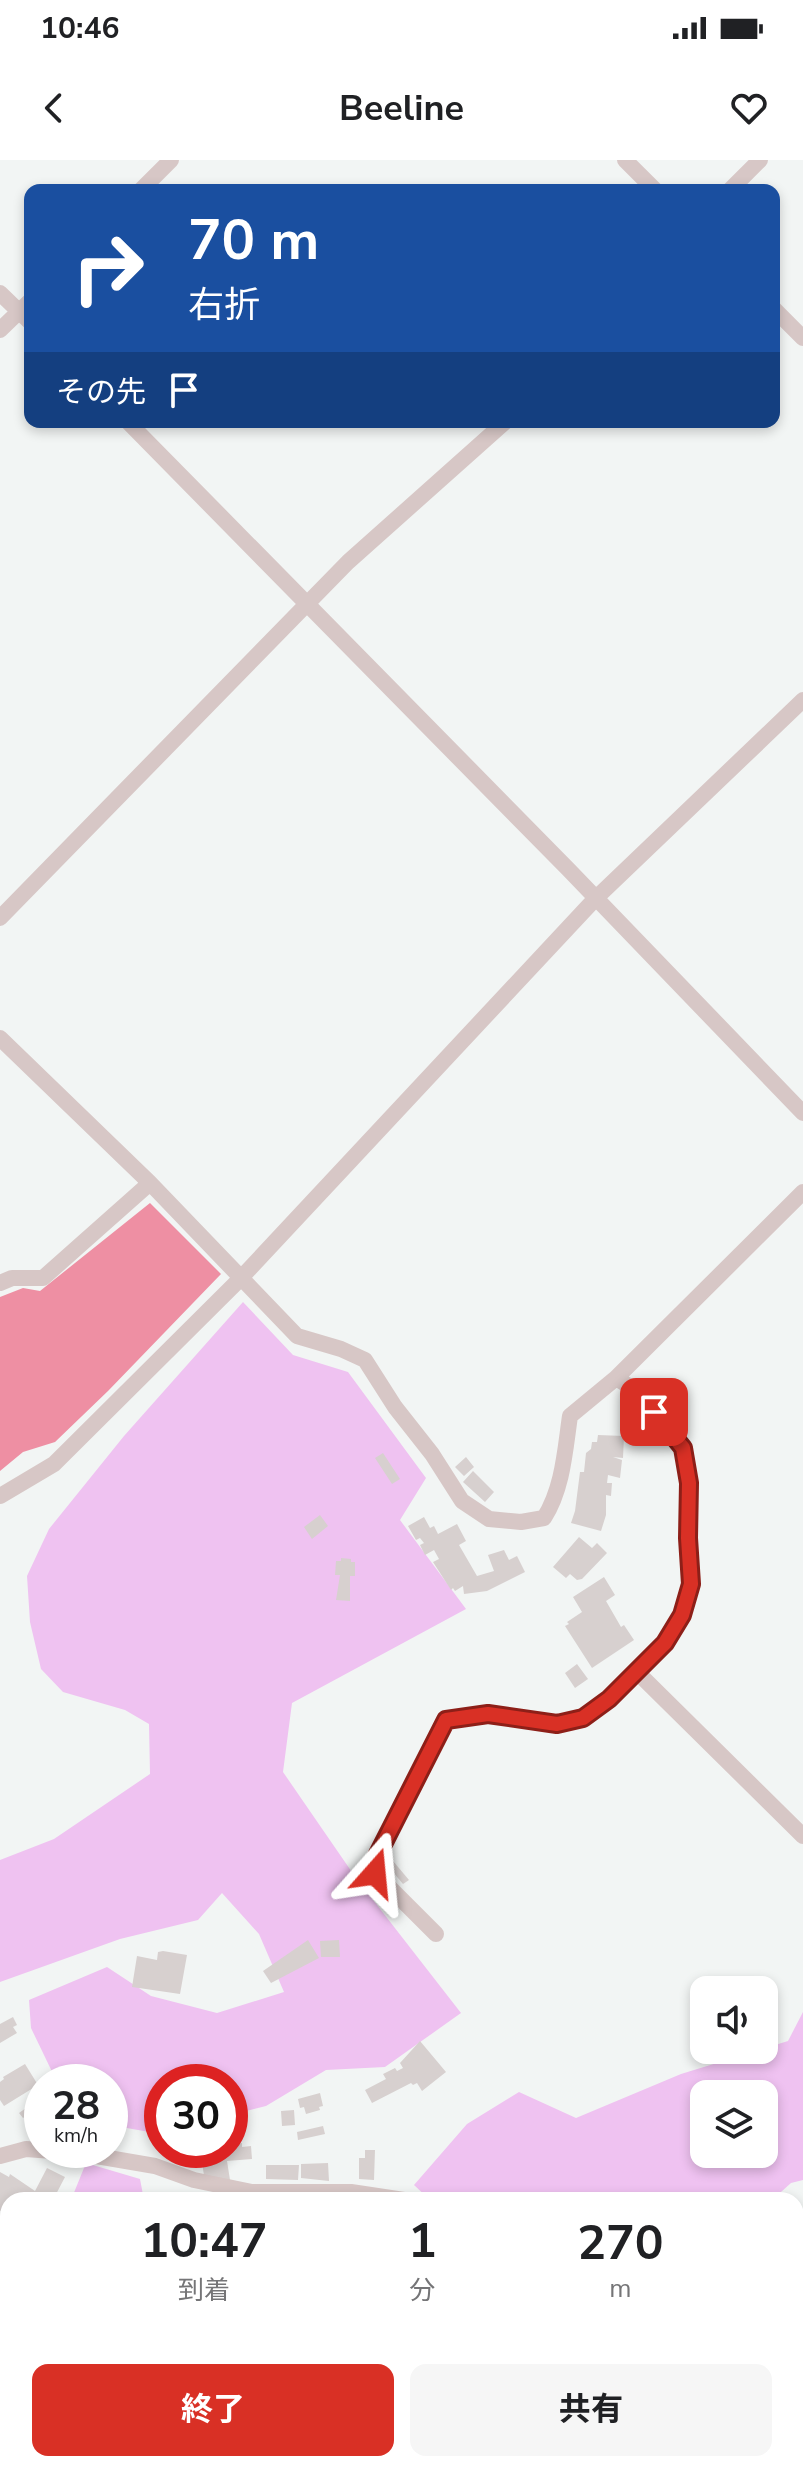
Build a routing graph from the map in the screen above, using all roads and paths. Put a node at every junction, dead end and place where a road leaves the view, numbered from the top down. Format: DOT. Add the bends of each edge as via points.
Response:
graph roads {
  1 [pos="171,160"];
  2 [pos="625,160"];
  3 [pos="760,160"];
  4 [pos="147,184"];
  5 [pos="649,184"];
  6 [pos="736,184"];
  7 [pos="0,293"];
  8 [pos="24,311"];
  9 [pos="24,313"];
  10 [pos="780,315"];
  11 [pos="0,330"];
  12 [pos="803,338"];
  13 [pos="134,428"];
  14 [pos="498,428"];
  15 [pos="307,603"];
  16 [pos="803,700"];
  17 [pos="595,899"];
  18 [pos="0,918"];
  19 [pos="0,1038"];
  20 [pos="803,1113"];
  21 [pos="150,1183"];
  22 [pos="803,1192"];
  23 [pos="240,1279"];
  24 [pos="0,1283"];
  25 [pos="616,1378"];
  26 [pos="0,1496"];
  27 [pos="637,1672"];
  28 [pos="803,1836"];
  29 [pos="436,1934"];
  30 [pos="0,2156"];
  31 [pos="252,2192"];
  32 [pos="252,2192"];
  33 [pos="351,2192"];
  1 -- 4 [label="street"];
  2 -- 5 [label="street"];
  3 -- 6 [label="street"];
  7 -- 8 [label="street"];
  9 -- 11 [label="street"];
  10 -- 12 [label="street"];
  13 -- 15 [label="street"];
  14 -- 15 [label="street"];
  15 -- 17 [label="street"];
  15 -- 18 [label="street"];
  16 -- 17 [label="street"];
  17 -- 20 [label="street"];
  17 -- 23 [label="street"];
  19 -- 21 [label="street"];
  21 -- 23 [label="street"];
  21 -- 24 [label="street" via="43,1278"];
  22 -- 25 [label="street"];
  23 -- 25 [label="street" via="297,1336 365,1360 462,1501 489,1519 544,1518 554,1502 570,1416"];
  23 -- 26 [label="street" via="54,1464"];
  25 -- 27 [label="street" via="640,1393 683,1448 689,1483 691,1584 682,1615 665,1643"];
  27 -- 28 [label="street"];
  27 -- 29 [label="street" via="583,1718 557,1724 488,1714 446,1720 377,1856 375,1873"];
  30 -- 31 [label="street" via="26,2149 79,2153 155,2166"];
  32 -- 33 [label="street"];
}
